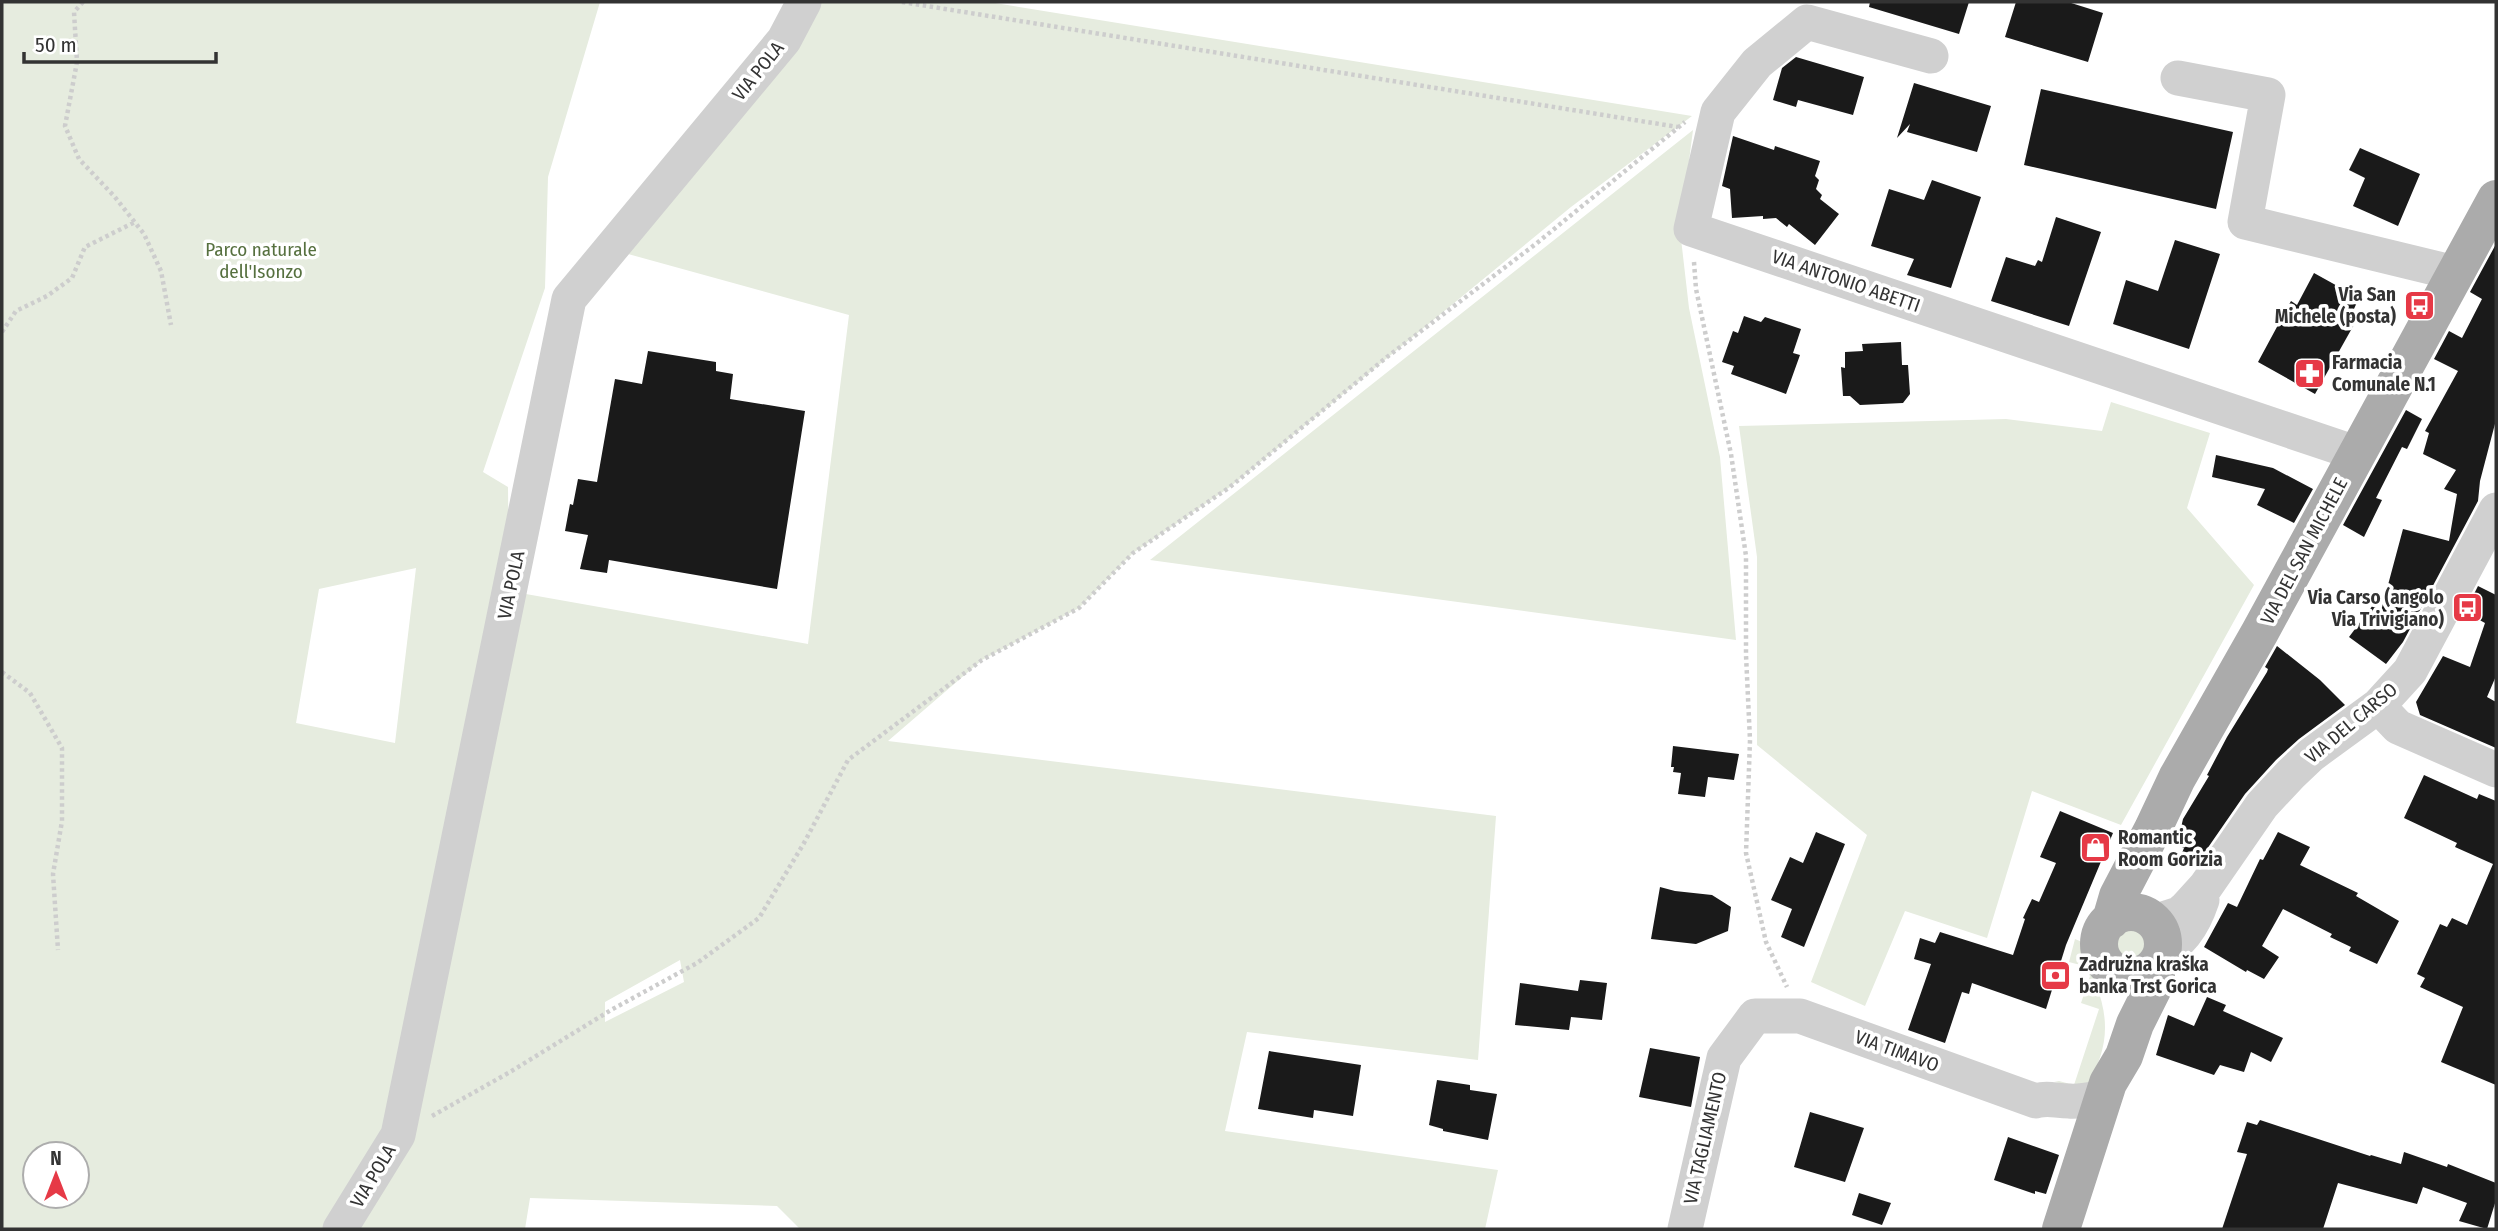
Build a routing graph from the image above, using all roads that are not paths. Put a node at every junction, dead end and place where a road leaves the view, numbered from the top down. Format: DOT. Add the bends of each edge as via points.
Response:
graph roads {
  1 [pos="804,2"];
  2 [pos="1931,56"];
  3 [pos="2178,78"];
  4 [pos="2496,199"];
  5 [pos="2455,273"];
  6 [pos="2356,453"];
  7 [pos="2496,510"];
  8 [pos="2378,706"];
  9 [pos="2496,770"];
  10 [pos="2145,935"];
  11 [pos="1755,1016"];
  12 [pos="2105,1090"];
  13 [pos="2036,1101"];
  14 [pos="2086,1152"];
  15 [pos="340,1229"];
  16 [pos="1685,1229"];
  17 [pos="2061,1229"];
  1 -- 15 [label="street, VIA POLA" via="784,40 569,299 398,1135"];
  2 -- 6 [label="street, VIA ANTONIO ABETTI" via="1807,22 1758,63 1718,112 1691,229"];
  3 -- 5 [label="street" via="2268,95 2245,222"];
  4 -- 5 [label="main road, VIA DEL SAN MICHELE"];
  5 -- 6 [label="main road, VIA DEL SAN MICHELE"];
  6 -- 10 [label="main road, VIA DEL SAN MICHELE" via="2153,829"];
  7 -- 8 [label="street, VIA DEL CARSO" via="2410,671"];
  8 -- 9 [label="street" via="2398,727"];
  8 -- 10 [label="street, VIA DEL CARSO" via="2311,755 2262,805 2206,886 2198,913 2176,946"];
  10 -- 12 [label="main road, VIA DEL SAN MICHELE" via="2156,976 2153,988"];
  10 -- 12 [label="main road, VIA DEL SAN MICHELE" via="2100,938 2103,959 2110,968 2116,1019"];
  11 -- 13 [label="street, VIA TIMAVO" via="1800,1016"];
  11 -- 16 [label="street, VIA TAGLIAMENTO" via="1724,1058"];
  12 -- 13 [label="street, VIA TIMAVO" via="2081,1101 2047,1097"];
  12 -- 14 [label="main road, VIA DEL SAN MICHELE"];
  13 -- 14 [label="street, VIA TIMAVO" via="2041,1110 2075,1133"];
  14 -- 17 [label="main road, VIA DEL SAN MICHELE"];
}
